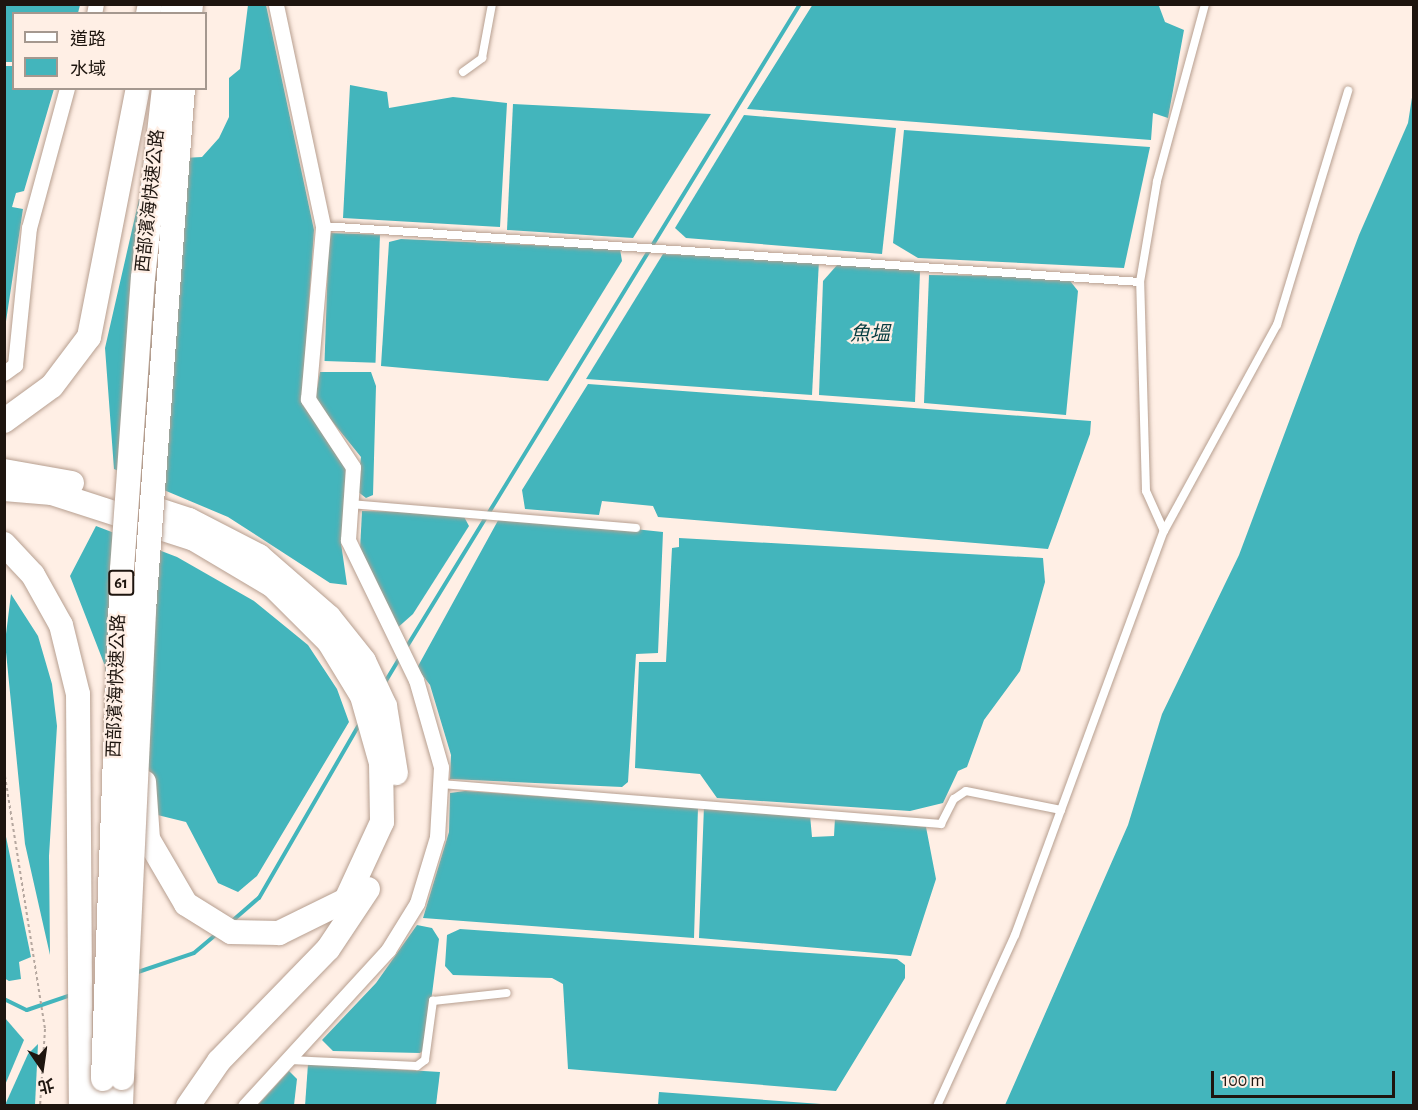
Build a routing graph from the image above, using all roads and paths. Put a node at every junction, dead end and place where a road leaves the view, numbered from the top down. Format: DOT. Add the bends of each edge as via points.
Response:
graph roads {
  1 [pos="276,4"];
  2 [pos="492,4"];
  3 [pos="1205,4"];
  4 [pos="463,72"];
  5 [pos="66,90"];
  6 [pos="138,90"];
  7 [pos="164,90"];
  8 [pos="183,90"];
  9 [pos="1348,91"];
  10 [pos="323,226"];
  11 [pos="1140,282"];
  12 [pos="4,373"];
  13 [pos="4,421"];
  14 [pos="4,471"];
  15 [pos="4,489"];
  16 [pos="351,504"];
  17 [pos="636,528"];
  18 [pos="1164,531"];
  19 [pos="4,544"];
  20 [pos="373,702"];
  21 [pos="139,715"];
  22 [pos="4,770"];
  23 [pos="441,784"];
  24 [pos="1061,810"];
  25 [pos="507,993"];
  26 [pos="288,1060"];
  27 [pos="113,1079"];
  28 [pos="40,1106"];
  29 [pos="81,1106"];
  30 [pos="101,1106"];
  31 [pos="121,1106"];
  32 [pos="188,1106"];
  33 [pos="245,1106"];
  34 [pos="937,1106"];
  1 -- 10 [label="street"];
  2 -- 4 [label="lane" via="482,58"];
  3 -- 11 [label="lane" via="1157,181"];
  5 -- 12 [label="street" via="29,228 15,365"];
  6 -- 13 [label="highway" via="89,337 52,386"];
  7 -- 27 [label="highway, 西部濱海快速公路 / 61, bridge" via="143,278 122,569"];
  8 -- 21 [label="highway, 西部濱海快速公路 / 61, bridge"];
  9 -- 18 [label="lane" via="1277,325"];
  10 -- 11 [label="lane"];
  10 -- 16 [label="street" via="308,399 353,467"];
  11 -- 18 [label="lane" via="1146,491"];
  14 -- 20 [label="highway" via="50,476 189,520 259,556 329,617 364,661"];
  15 -- 20 [label="highway" via="52,493 194,539 273,586 329,642"];
  16 -- 17 [label="lane"];
  16 -- 23 [label="street" via="348,540 416,680 441,767"];
  18 -- 24 [label="lane"];
  19 -- 29 [label="highway" via="33,574 61,625 78,694"];
  20 -- 21 [label="highway" via="381,764 382,822 362,874 346,900 279,933 231,932 186,904 148,839"];
  20 -- 32 [label="highway" via="397,763 393,834 364,898 328,949 219,1061"];
  21 -- 27 [label="highway, 西部濱海快速公路 / 61, bridge"];
  22 -- 28 [label="path" via="43,1011"];
  23 -- 24 [label="lane" via="941,824 954,799 966,791"];
  23 -- 26 [label="street" via="437,837 417,903 388,950"];
  24 -- 34 [label="lane" via="1015,935"];
  25 -- 26 [label="lane" via="433,1000 425,1060 417,1066"];
  26 -- 33 [label="street"];
  27 -- 30 [label="highway, 西部濱海快速公路 / 61"];
  27 -- 31 [label="highway, 西部濱海快速公路 / 61"];
}
